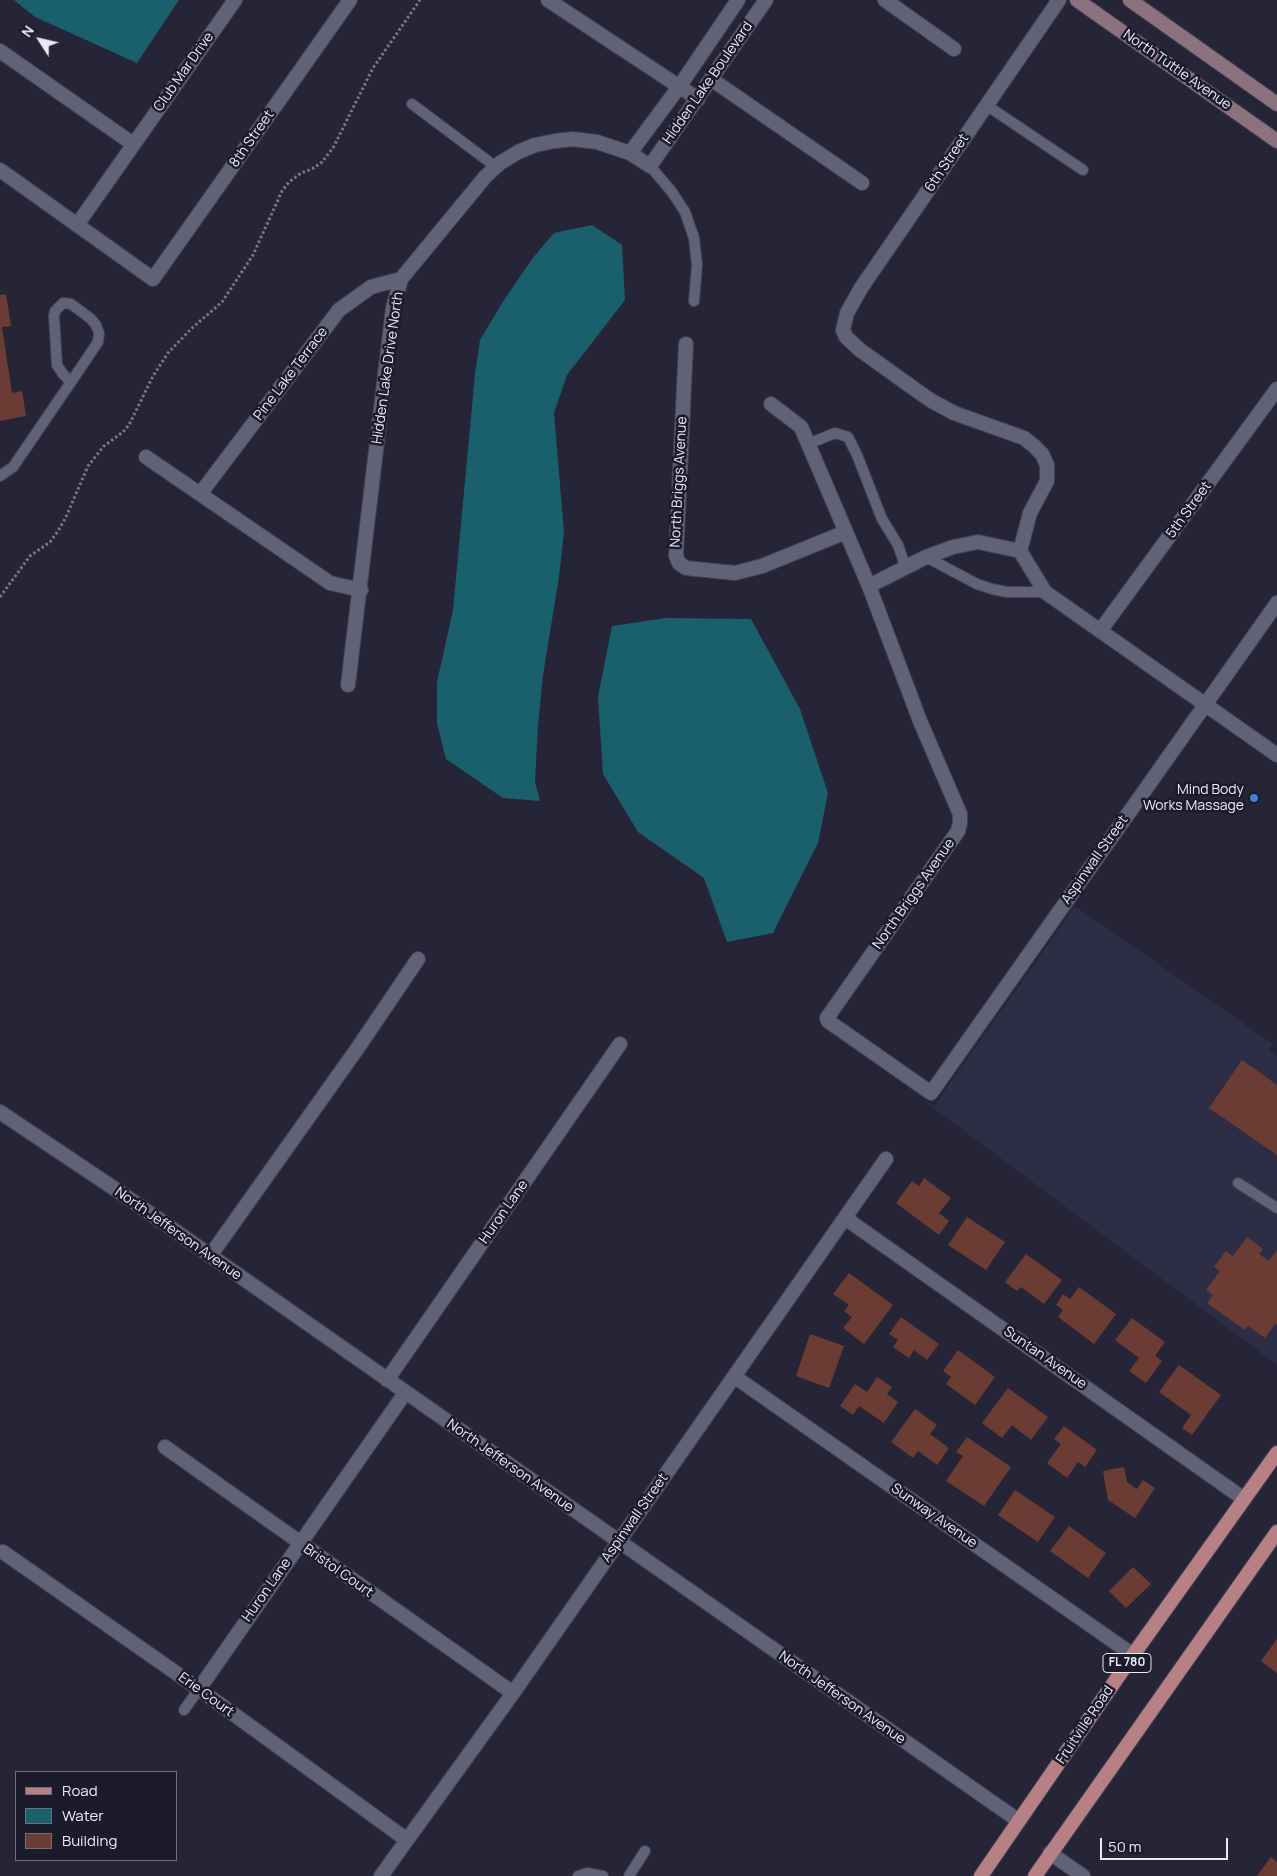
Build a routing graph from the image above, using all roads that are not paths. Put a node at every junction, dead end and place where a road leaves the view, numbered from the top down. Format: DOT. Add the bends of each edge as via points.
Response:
graph roads {
  1 [pos="235,0"];
  2 [pos="350,0"];
  3 [pos="548,0"];
  4 [pos="738,0"];
  5 [pos="766,0"];
  6 [pos="885,0"];
  7 [pos="1059,0"];
  8 [pos="1077,0"];
  9 [pos="1130,0"];
  10 [pos="954,49"];
  11 [pos="0,51"];
  12 [pos="711,78"];
  13 [pos="679,87"];
  14 [pos="698,99"];
  15 [pos="412,104"];
  16 [pos="1277,104"];
  17 [pos="986,105"];
  18 [pos="1277,141"];
  19 [pos="133,144"];
  20 [pos="630,153"];
  21 [pos="650,166"];
  22 [pos="496,167"];
  23 [pos="0,170"];
  24 [pos="1083,170"];
  25 [pos="862,183"];
  26 [pos="77,225"];
  27 [pos="401,278"];
  28 [pos="694,301"];
  29 [pos="686,344"];
  30 [pos="71,382"];
  31 [pos="1277,389"];
  32 [pos="771,404"];
  33 [pos="808,444"];
  34 [pos="146,457"];
  35 [pos="0,476"];
  36 [pos="200,494"];
  37 [pos="846,532"];
  38 [pos="1020,551"];
  39 [pos="926,557"];
  40 [pos="906,568"];
  41 [pos="870,586"];
  42 [pos="361,590"];
  43 [pos="1045,592"];
  44 [pos="1277,603"];
  45 [pos="1100,630"];
  46 [pos="348,685"];
  47 [pos="1205,705"];
  48 [pos="1277,755"];
  49 [pos="418,959"];
  50 [pos="620,1044"];
  51 [pos="931,1093"];
  52 [pos="0,1112"];
  53 [pos="886,1159"];
  54 [pos="1238,1183"];
  55 [pos="1277,1208"];
  56 [pos="845,1218"];
  57 [pos="210,1256"];
  58 [pos="735,1377"];
  59 [pos="387,1380"];
  60 [pos="405,1393"];
  61 [pos="165,1447"];
  62 [pos="1277,1453"];
  63 [pos="1244,1499"];
  64 [pos="1277,1532"];
  65 [pos="618,1542"];
  66 [pos="300,1544"];
  67 [pos="3,1552"];
  68 [pos="1133,1656"];
  69 [pos="199,1689"];
  70 [pos="513,1694"];
  71 [pos="184,1710"];
  72 [pos="1019,1821"];
  73 [pos="406,1840"];
  74 [pos="645,1850"];
  75 [pos="1050,1853"];
  76 [pos="381,1876"];
  77 [pos="578,1876"];
  78 [pos="603,1876"];
  79 [pos="629,1876"];
  80 [pos="980,1876"];
  81 [pos="1034,1876"];
  82 [pos="1083,1876"];
  1 -- 19 [label="street, Club Mar Drive"];
  2 -- 26 [label="street, 8th Street" via="153,278"];
  3 -- 13 [label="street"];
  4 -- 13 [label="street"];
  5 -- 12 [label="street, Hidden Lake Boulevard"];
  6 -- 10 [label="street"];
  7 -- 17 [label="street, 6th Street"];
  8 -- 18 [label="main road, North Tuttle Avenue"];
  9 -- 16 [label="main road"];
  11 -- 19 [label="street"];
  12 -- 14 [label="street, Hidden Lake Boulevard"];
  12 -- 25 [label="street"];
  13 -- 14 [label="street"];
  13 -- 20 [label="street"];
  14 -- 21 [label="street, Hidden Lake Boulevard"];
  15 -- 22 [label="lane"];
  17 -- 24 [label="lane"];
  17 -- 38 [label="street, 6th Street" via="857,295 842,330 860,350 930,400 954,413 1024,438 1042,454 1047,465 1047,481 1030,513"];
  19 -- 26 [label="street, Club Mar Drive"];
  20 -- 21 [label="street, Hidden Lake Drive North"];
  20 -- 22 [label="street, Hidden Lake Drive North" via="597,142 573,139 535,145"];
  21 -- 28 [label="lane" via="672,192 694,238 697,265"];
  22 -- 27 [label="street, Hidden Lake Drive North" via="485,176"];
  23 -- 26 [label="street"];
  27 -- 36 [label="street, Pine Lake Terrace" via="371,287 339,310"];
  27 -- 42 [label="street, Hidden Lake Drive North" via="393,308"];
  29 -- 37 [label="street, North Briggs Avenue" via="676,556 679,563 686,568 735,573 762,566"];
  30 -- 30 [label="lane" via="98,342 99,333 90,318 71,304 63,304 54,316 57,365"];
  30 -- 35 [label="lane" via="13,467"];
  31 -- 45 [label="street, 5th Street"];
  32 -- 33 [label="street, North Briggs Avenue" via="801,427"];
  33 -- 37 [label="street, North Briggs Avenue"];
  33 -- 40 [label="lane" via="835,433 848,437"];
  34 -- 36 [label="street"];
  36 -- 42 [label="street" via="330,583"];
  37 -- 41 [label="street, North Briggs Avenue"];
  38 -- 39 [label="street" via="978,542 953,546"];
  38 -- 43 [label="street"];
  39 -- 40 [label="street"];
  39 -- 43 [label="lane" via="977,584 1007,592"];
  40 -- 41 [label="street"];
  41 -- 51 [label="street, North Briggs Avenue" via="920,722 960,814 960,823 958,831 827,1020"];
  42 -- 46 [label="street, Hidden Lake Drive North"];
  43 -- 45 [label="street"];
  44 -- 47 [label="street, Aspinwall Street"];
  45 -- 47 [label="street"];
  47 -- 48 [label="street"];
  47 -- 51 [label="street, Aspinwall Street"];
  49 -- 57 [label="street"];
  50 -- 59 [label="street, Huron Lane"];
  52 -- 57 [label="street, North Jefferson Avenue"];
  53 -- 56 [label="street, Aspinwall Street"];
  54 -- 55 [label="lane"];
  56 -- 58 [label="street, Aspinwall Street"];
  56 -- 63 [label="street, Suntan Avenue"];
  57 -- 59 [label="street, North Jefferson Avenue"];
  58 -- 65 [label="street, Aspinwall Street"];
  58 -- 68 [label="street, Sunway Avenue"];
  59 -- 60 [label="street, North Jefferson Avenue"];
  60 -- 65 [label="street, North Jefferson Avenue"];
  60 -- 66 [label="street, Huron Lane"];
  61 -- 66 [label="street, Bristol Court"];
  62 -- 63 [label="main road, Fruitville Road / FL 780"];
  63 -- 68 [label="main road, Fruitville Road / FL 780"];
  64 -- 75 [label="main road"];
  65 -- 70 [label="street, Aspinwall Street"];
  65 -- 72 [label="street, North Jefferson Avenue"];
  66 -- 69 [label="street, Huron Lane"];
  66 -- 70 [label="street, Bristol Court"];
  67 -- 69 [label="street, Erie Court"];
  68 -- 72 [label="main road, Fruitville Road / FL 780"];
  69 -- 71 [label="lane"];
  69 -- 73 [label="street, Erie Court"];
  70 -- 73 [label="street, Aspinwall Street"];
  72 -- 80 [label="main road, Fruitville Road / FL 780"];
  73 -- 76 [label="street, Aspinwall Street"];
  74 -- 79 [label="lane"];
  75 -- 81 [label="main road"];
  75 -- 82 [label="street"];
  77 -- 78 [label="lane" via="587,1873"];
}
